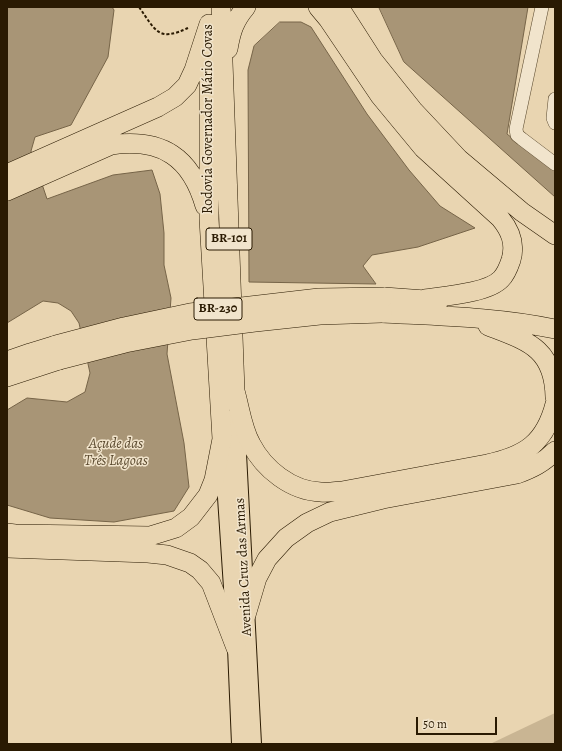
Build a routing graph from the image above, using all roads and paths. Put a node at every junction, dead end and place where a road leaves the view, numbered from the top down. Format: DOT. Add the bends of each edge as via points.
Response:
graph roads {
  1 [pos="140,7"];
  2 [pos="221,7"];
  3 [pos="246,7"];
  4 [pos="318,7"];
  5 [pos="339,7"];
  6 [pos="542,7"];
  7 [pos="209,15"];
  8 [pos="188,28"];
  9 [pos="223,86"];
  10 [pos="555,99"];
  11 [pos="555,123"];
  12 [pos="555,164"];
  13 [pos="41,168"];
  14 [pos="7,174"];
  15 [pos="7,190"];
  16 [pos="209,219"];
  17 [pos="555,235"];
  18 [pos="426,299"];
  19 [pos="383,305"];
  20 [pos="465,316"];
  21 [pos="555,316"];
  22 [pos="555,329"];
  23 [pos="30,353"];
  24 [pos="58,353"];
  25 [pos="7,356"];
  26 [pos="7,361"];
  27 [pos="7,377"];
  28 [pos="235,391"];
  29 [pos="555,396"];
  30 [pos="555,404"];
  31 [pos="222,439"];
  32 [pos="555,451"];
  33 [pos="7,533"];
  34 [pos="7,548"];
  35 [pos="246,615"];
  36 [pos="236,648"];
  37 [pos="240,744"];
  38 [pos="253,744"];
  1 -- 8 [label="path" via="159,32 168,35"];
  2 -- 9 [label="highway, BR-101"];
  3 -- 9 [label="highway" via="237,17 230,34"];
  4 -- 18 [label="highway" via="380,96 423,148 500,218 512,238 512,258 502,279 481,290"];
  5 -- 17 [label="highway" via="372,60 413,110 459,159 522,212"];
  6 -- 12 [label="lane" via="516,129 517,135"];
  7 -- 13 [label="highway" via="194,70 187,85 175,97"];
  7 -- 16 [label="highway, Rodovia Governador Mário Covas / BR-101"];
  9 -- 28 [label="highway, BR-101"];
  10 -- 11 [label="lane"];
  13 -- 14 [label="highway"];
  13 -- 15 [label="highway"];
  13 -- 16 [label="highway" via="111,145 145,144 164,149 181,161 192,174 201,190"];
  16 -- 31 [label="highway, Rodovia Governador Mário Covas / BR-101"];
  18 -- 19 [label="highway"];
  18 -- 21 [label="highway" via="525,310"];
  19 -- 20 [label="highway"];
  19 -- 24 [label="highway, bridge" via="192,330"];
  20 -- 22 [label="highway"];
  20 -- 29 [label="highway" via="533,346 545,357 551,369"];
  23 -- 24 [label="highway"];
  23 -- 25 [label="highway"];
  23 -- 26 [label="highway"];
  24 -- 27 [label="highway"];
  28 -- 30 [label="highway" via="250,443 269,470 298,488 320,492 350,489 506,460 525,452 540,438 551,419"];
  28 -- 35 [label="main road, Avenida Cruz das Armas"];
  31 -- 33 [label="highway, BR-101" via="214,480 208,495 191,517 176,528 150,536"];
  31 -- 36 [label="main road, Avenida Cruz das Armas"];
  32 -- 35 [label="highway" via="544,462 517,474 383,499 330,512 307,523 286,538 267,559 257,578"];
  34 -- 36 [label="highway" via="148,552 190,563 212,583"];
  35 -- 38 [label="main road, Avenida Cruz das Armas"];
  36 -- 37 [label="main road, Avenida Cruz das Armas"];
}
